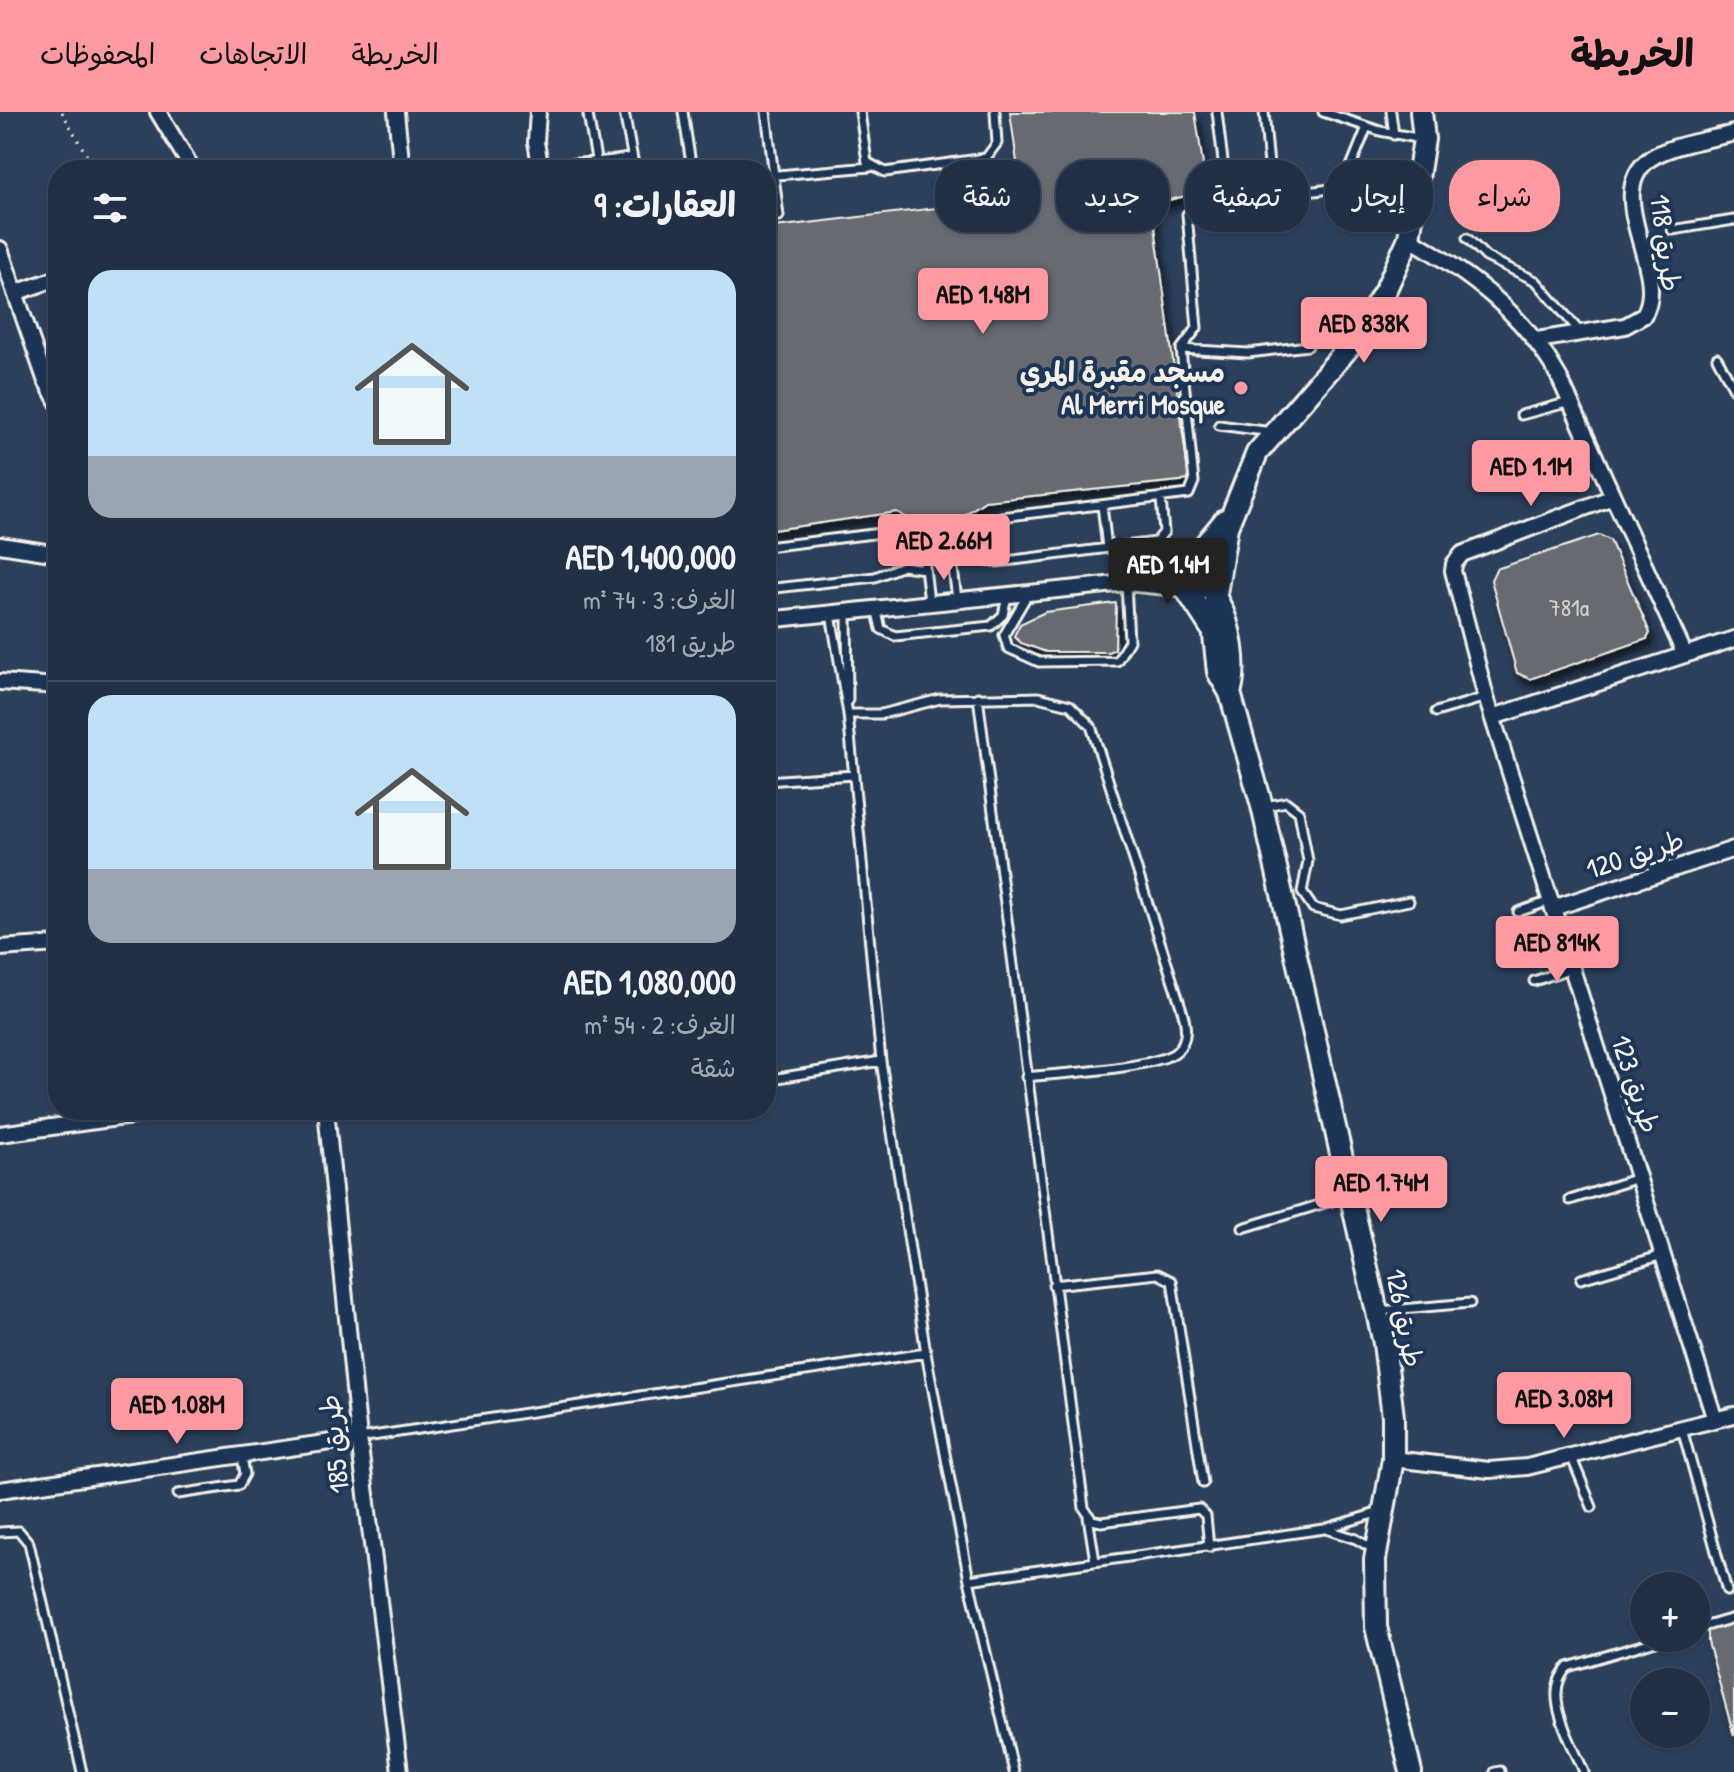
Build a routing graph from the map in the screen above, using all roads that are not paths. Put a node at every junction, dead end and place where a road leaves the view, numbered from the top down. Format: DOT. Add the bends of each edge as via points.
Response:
graph roads {
  1 [pos="158,112"];
  2 [pos="396,112"];
  3 [pos="538,112"];
  4 [pos="624,112"];
  5 [pos="683,112"];
  6 [pos="766,112"];
  7 [pos="860,112"];
  8 [pos="995,112"];
  9 [pos="1217,112"];
  10 [pos="1264,112"];
  11 [pos="1323,112"];
  12 [pos="1391,112"];
  13 [pos="1421,112"];
  14 [pos="588,115"];
  15 [pos="1367,127"];
  16 [pos="1734,133"];
  17 [pos="1394,135"];
  18 [pos="1424,139"];
  19 [pos="632,157"];
  20 [pos="187,160"];
  21 [pos="401,160"];
  22 [pos="539,160"];
  23 [pos="595,160"];
  24 [pos="622,160"];
  25 [pos="633,160"];
  26 [pos="690,160"];
  27 [pos="769,160"];
  28 [pos="1223,160"];
  29 [pos="1269,160"];
  30 [pos="870,167"];
  31 [pos="776,175"];
  32 [pos="1309,192"];
  33 [pos="776,203"];
  34 [pos="779,216"];
  35 [pos="1734,220"];
  36 [pos="1672,230"];
  37 [pos="1189,232"];
  38 [pos="1409,238"];
  39 [pos="1467,238"];
  40 [pos="0,249"];
  41 [pos="48,281"];
  42 [pos="15,293"];
  43 [pos="1581,333"];
  44 [pos="1537,340"];
  45 [pos="1308,346"];
  46 [pos="1181,349"];
  47 [pos="1717,358"];
  48 [pos="48,385"];
  49 [pos="1734,389"];
  50 [pos="1570,402"];
  51 [pos="1521,415"];
  52 [pos="1219,425"];
  53 [pos="1273,432"];
  54 [pos="1613,497"];
  55 [pos="1161,499"];
  56 [pos="1102,505"];
  57 [pos="1232,510"];
  58 [pos="949,538"];
  59 [pos="922,541"];
  60 [pos="0,545"];
  61 [pos="776,546"];
  62 [pos="1107,548"];
  63 [pos="48,552"];
  64 [pos="953,564"];
  65 [pos="925,569"];
  66 [pos="1165,575"];
  67 [pos="1126,583"];
  68 [pos="776,588"];
  69 [pos="1185,588"];
  70 [pos="1217,590"];
  71 [pos="1029,592"];
  72 [pos="1008,594"];
  73 [pos="957,599"];
  74 [pos="929,602"];
  75 [pos="876,608"];
  76 [pos="847,611"];
  77 [pos="831,613"];
  78 [pos="776,619"];
  79 [pos="1212,631"];
  80 [pos="1734,639"];
  81 [pos="1685,655"];
  82 [pos="0,682"];
  83 [pos="48,685"];
  84 [pos="1230,693"];
  85 [pos="978,697"];
  86 [pos="1486,697"];
  87 [pos="1436,712"];
  88 [pos="848,714"];
  89 [pos="1493,717"];
  90 [pos="854,775"];
  91 [pos="776,780"];
  92 [pos="1262,806"];
  93 [pos="1734,849"];
  94 [pos="1409,901"];
  95 [pos="1551,904"];
  96 [pos="1518,912"];
  97 [pos="48,945"];
  98 [pos="0,948"];
  99 [pos="1572,968"];
  100 [pos="1534,981"];
  101 [pos="881,1061"];
  102 [pos="1026,1077"];
  103 [pos="776,1078"];
  104 [pos="103,1120"];
  105 [pos="327,1120"];
  106 [pos="0,1134"];
  107 [pos="1638,1178"];
  108 [pos="1352,1195"];
  109 [pos="1570,1200"];
  110 [pos="1243,1228"];
  111 [pos="1663,1255"];
  112 [pos="1581,1279"];
  113 [pos="1053,1285"];
  114 [pos="1470,1303"];
  115 [pos="1377,1311"];
  116 [pos="926,1353"];
  117 [pos="1734,1415"];
  118 [pos="1715,1420"];
  119 [pos="1682,1429"];
  120 [pos="359,1438"];
  121 [pos="242,1456"];
  122 [pos="1572,1458"];
  123 [pos="1393,1459"];
  124 [pos="1203,1483"];
  125 [pos="0,1490"];
  126 [pos="178,1494"];
  127 [pos="1592,1507"];
  128 [pos="1382,1511"];
  129 [pos="1088,1517"];
  130 [pos="1324,1529"];
  131 [pos="0,1532"];
  132 [pos="1209,1547"];
  133 [pos="1376,1551"];
  134 [pos="1095,1561"];
  135 [pos="969,1580"];
  136 [pos="1727,1591"];
  137 [pos="1734,1618"];
  138 [pos="1710,1625"];
  139 [pos="1630,1649"];
  140 [pos="82,1772"];
  141 [pos="400,1772"];
  142 [pos="1014,1772"];
  143 [pos="1411,1772"];
  144 [pos="1584,1772"];
  1 -- 20 [label="street"];
  2 -- 21 [label="street"];
  3 -- 22 [label="street"];
  4 -- 19 [label="lane"];
  5 -- 26 [label="lane"];
  6 -- 27 [label="lane"];
  7 -- 30 [label="lane"];
  8 -- 30 [label="lane" via="997,143 986,158 885,172"];
  9 -- 28 [label="lane"];
  10 -- 29 [label="lane"];
  11 -- 15 [label="lane"];
  12 -- 17 [label="lane"];
  13 -- 18 [label="street, طريق 126"];
  14 -- 23 [label="lane"];
  15 -- 17 [label="lane"];
  15 -- 32 [label="lane" via="1345,181 1338,188"];
  16 -- 43 [label="street, طريق 118" via="1659,154 1640,170 1632,201 1650,304 1632,324"];
  17 -- 18 [label="lane"];
  18 -- 38 [label="street, طريق 126"];
  19 -- 24 [label="lane"];
  19 -- 25 [label="lane"];
  30 -- 31 [label="lane"];
  33 -- 34 [label="lane"];
  35 -- 36 [label="lane"];
  37 -- 46 [label="lane" via="1197,328"];
  38 -- 44 [label="street" via="1492,293"];
  38 -- 53 [label="street, طريق 126" via="1356,339"];
  39 -- 43 [label="lane" via="1478,252 1536,281"];
  40 -- 42 [label="street"];
  41 -- 42 [label="street"];
  42 -- 48 [label="street"];
  43 -- 44 [label="street, طريق 118"];
  44 -- 50 [label="street"];
  45 -- 46 [label="lane" via="1236,354"];
  46 -- 55 [label="lane" via="1194,486 1186,496"];
  47 -- 49 [label="lane"];
  50 -- 51 [label="lane"];
  50 -- 54 [label="street"];
  52 -- 53 [label="lane"];
  53 -- 57 [label="street, طريق 126" via="1257,453"];
  54 -- 81 [label="street"];
  54 -- 86 [label="street, طريق 123" via="1462,554 1454,564"];
  55 -- 56 [label="lane"];
  55 -- 62 [label="lane" via="1164,528 1159,540"];
  56 -- 58 [label="lane" via="1001,517"];
  56 -- 62 [label="lane"];
  57 -- 66 [label="street" via="1206,545"];
  57 -- 70 [label="street, طريق 126"];
  58 -- 59 [label="lane"];
  58 -- 64 [label="lane"];
  59 -- 61 [label="lane" via="881,533"];
  59 -- 65 [label="lane"];
  60 -- 63 [label="street"];
  62 -- 64 [label="lane"];
  64 -- 73 [label="lane"];
  65 -- 68 [label="lane" via="903,566 875,577"];
  65 -- 74 [label="lane"];
  66 -- 67 [label="street"];
  66 -- 70 [label="street"];
  67 -- 69 [label="street"];
  67 -- 71 [label="street"];
  67 -- 71 [label="lane" via="1129,641 1123,656 1109,663 1039,662 1008,648 1004,635"];
  69 -- 70 [label="street"];
  69 -- 79 [label="street"];
  70 -- 79 [label="street, طريق 126"];
  70 -- 84 [label="street, طريق 126" via="1232,658"];
  71 -- 72 [label="street"];
  72 -- 73 [label="street"];
  72 -- 75 [label="lane" via="998,621 968,629 889,636 881,629"];
  73 -- 74 [label="street"];
  74 -- 75 [label="street"];
  75 -- 76 [label="street"];
  76 -- 77 [label="street"];
  76 -- 88 [label="lane"];
  77 -- 78 [label="street"];
  77 -- 88 [label="lane"];
  79 -- 84 [label="street, طريق 126" via="1218,672"];
  80 -- 81 [label="street"];
  81 -- 89 [label="street"];
  82 -- 83 [label="street"];
  84 -- 92 [label="street, طريق 126"];
  85 -- 88 [label="lane" via="940,699 882,714"];
  85 -- 102 [label="lane"];
  85 -- 102 [label="lane" via="1055,699 1070,705 1091,726 1186,1024 1178,1050 1166,1058"];
  86 -- 87 [label="lane"];
  86 -- 89 [label="street, طريق 123"];
  88 -- 90 [label="lane"];
  89 -- 95 [label="street, طريق 123"];
  90 -- 91 [label="lane"];
  90 -- 101 [label="lane"];
  92 -- 94 [label="lane" via="1286,802 1299,812 1308,861 1302,892 1313,908 1341,915"];
  92 -- 108 [label="street, طريق 126"];
  93 -- 95 [label="street, طريق 120"];
  95 -- 96 [label="lane"];
  95 -- 99 [label="street, طريق 123"];
  97 -- 98 [label="street"];
  99 -- 100 [label="lane"];
  99 -- 107 [label="street, طريق 123"];
  101 -- 103 [label="lane"];
  101 -- 116 [label="lane"];
  102 -- 113 [label="lane"];
  104 -- 106 [label="street"];
  105 -- 120 [label="street, طريق 185"];
  107 -- 109 [label="lane"];
  107 -- 111 [label="street, طريق 123"];
  108 -- 110 [label="lane"];
  108 -- 115 [label="street, طريق 126"];
  111 -- 112 [label="lane"];
  111 -- 118 [label="street, طريق 123"];
  113 -- 124 [label="lane" via="1158,1274 1172,1281"];
  113 -- 129 [label="lane"];
  114 -- 115 [label="lane"];
  115 -- 123 [label="street, طريق 126" via="1393,1417"];
  116 -- 120 [label="lane"];
  116 -- 135 [label="lane"];
  117 -- 118 [label="street"];
  118 -- 119 [label="street"];
  119 -- 122 [label="street"];
  119 -- 136 [label="lane"];
  120 -- 121 [label="street"];
  120 -- 141 [label="street, طريق 185"];
  121 -- 125 [label="street"];
  121 -- 126 [label="lane" via="245,1474 239,1485"];
  122 -- 123 [label="street" via="1489,1470"];
  122 -- 127 [label="lane"];
  123 -- 128 [label="street, طريق 126"];
  128 -- 130 [label="lane"];
  128 -- 133 [label="street, طريق 126"];
  129 -- 132 [label="lane" via="1101,1522 1199,1509 1207,1520"];
  129 -- 134 [label="lane"];
  130 -- 132 [label="lane"];
  130 -- 133 [label="lane"];
  131 -- 140 [label="lane" via="19,1531 29,1543"];
  132 -- 134 [label="lane"];
  133 -- 143 [label="street, طريق 126" via="1376,1627"];
  134 -- 135 [label="lane"];
  135 -- 142 [label="lane"];
  137 -- 138 [label="lane"];
  139 -- 144 [label="lane" via="1560,1674 1558,1708"];
}
